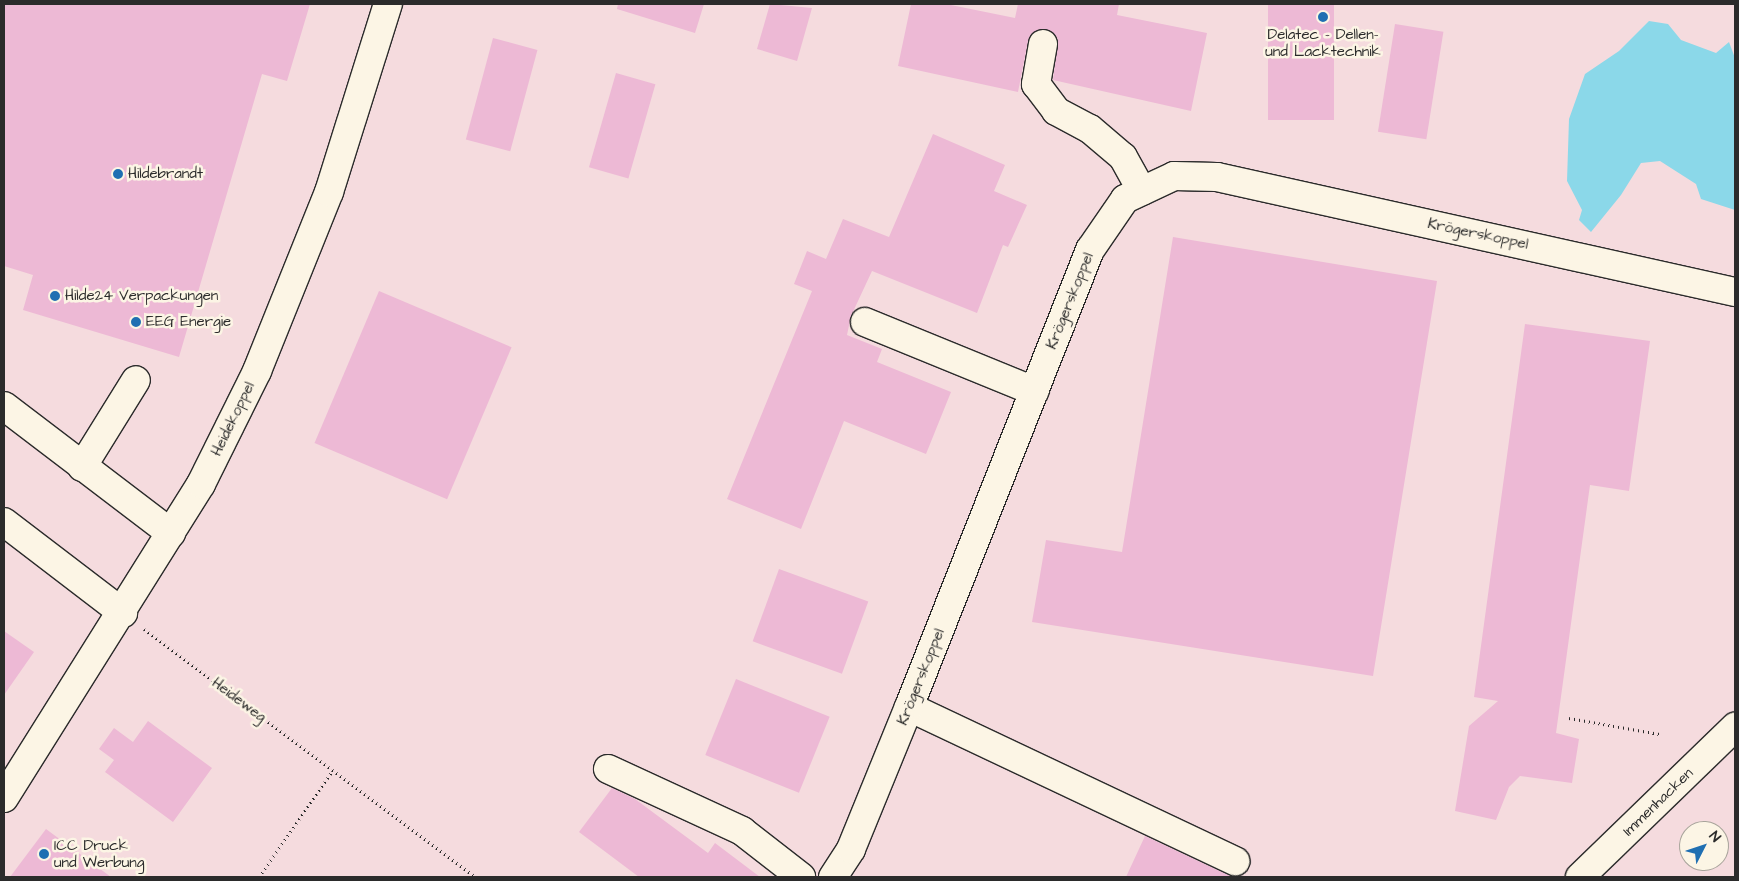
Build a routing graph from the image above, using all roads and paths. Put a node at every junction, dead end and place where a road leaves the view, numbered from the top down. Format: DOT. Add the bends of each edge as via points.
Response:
graph roads {
  1 [pos="388,4"];
  2 [pos="1043,44"];
  3 [pos="1142,191"];
  4 [pos="1735,292"];
  5 [pos="865,322"];
  6 [pos="136,380"];
  7 [pos="1034,391"];
  8 [pos="4,406"];
  9 [pos="82,467"];
  10 [pos="4,522"];
  11 [pos="171,534"];
  12 [pos="123,613"];
  13 [pos="910,707"];
  14 [pos="1570,718"];
  15 [pos="1735,727"];
  16 [pos="1660,734"];
  17 [pos="608,769"];
  18 [pos="333,770"];
  19 [pos="4,798"];
  20 [pos="1235,861"];
  21 [pos="259,877"];
  22 [pos="476,877"];
  23 [pos="801,877"];
  24 [pos="833,877"];
  25 [pos="1580,877"];
  1 -- 11 [label="street, Heidekoppel" via="329,192 257,371 201,484"];
  2 -- 3 [label="street" via="1036,84 1056,111 1090,129 1123,157"];
  3 -- 4 [label="street, Krögerskoppel" via="1174,176 1217,177"];
  3 -- 7 [label="street, Krögerskoppel" via="1125,199 1090,250"];
  5 -- 7 [label="street"];
  6 -- 9 [label="street"];
  7 -- 13 [label="street, Krögerskoppel"];
  8 -- 9 [label="street"];
  9 -- 11 [label="street"];
  10 -- 12 [label="street"];
  11 -- 12 [label="street, Heidekoppel"];
  12 -- 18 [label="path, Heideweg"];
  12 -- 19 [label="street, Heidekoppel"];
  13 -- 20 [label="street"];
  13 -- 24 [label="street, Krögerskoppel" via="851,848"];
  14 -- 16 [label="path"];
  15 -- 25 [label="street, Immenhacken"];
  17 -- 23 [label="street" via="742,831"];
  18 -- 21 [label="path"];
  18 -- 22 [label="path, Heideweg"];
}
